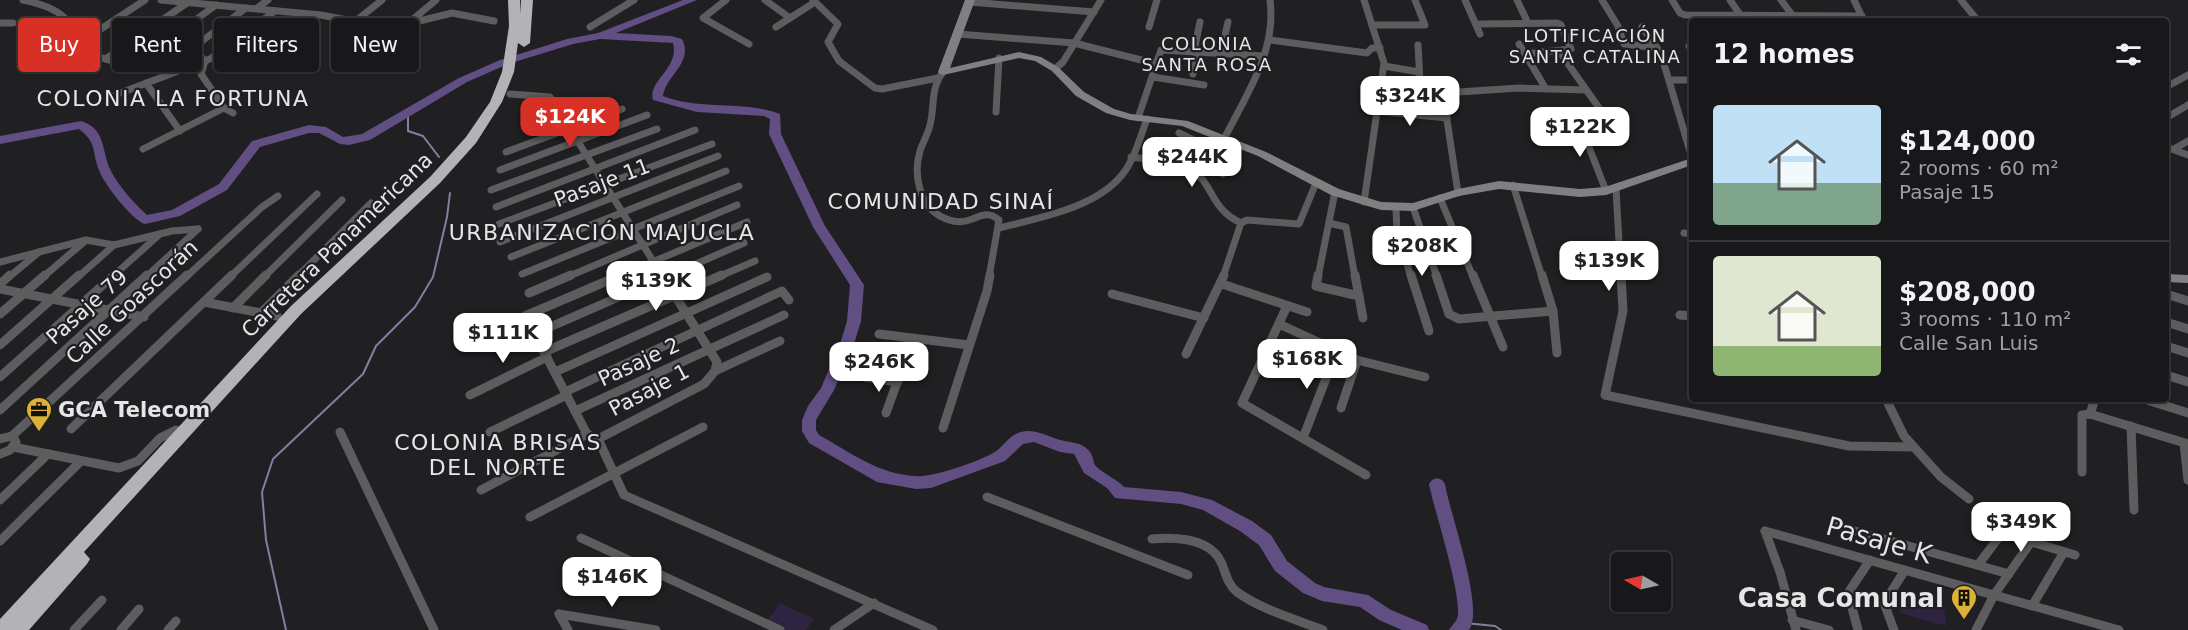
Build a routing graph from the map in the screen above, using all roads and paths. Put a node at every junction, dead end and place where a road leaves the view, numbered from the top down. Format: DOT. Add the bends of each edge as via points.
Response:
graph roads {
  1 [pos="23,0"];
  2 [pos="145,0"];
  3 [pos="166,0"];
  4 [pos="236,0"];
  5 [pos="268,0"];
  6 [pos="382,0"];
  7 [pos="436,0"];
  8 [pos="514,0"];
  9 [pos="527,0"];
  10 [pos="634,0"];
  11 [pos="726,0"];
  12 [pos="765,0"];
  13 [pos="1101,0"];
  14 [pos="1157,0"];
  15 [pos="1270,0"];
  16 [pos="1364,0"];
  17 [pos="1415,0"];
  18 [pos="1465,0"];
  19 [pos="1517,0"];
  20 [pos="1602,0"];
  21 [pos="1672,0"];
  22 [pos="1730,0"];
  23 [pos="1781,0"];
  24 [pos="1854,0"];
  25 [pos="1961,0"];
  26 [pos="814,1"];
  27 [pos="970,1"];
  28 [pos="203,2"];
  29 [pos="188,3"];
  30 [pos="216,5"];
  31 [pos="227,6"];
  32 [pos="246,8"];
  33 [pos="257,8"];
  34 [pos="275,11"];
  35 [pos="1094,12"];
  36 [pos="461,15"];
  37 [pos="1741,16"];
  38 [pos="1793,16"];
  39 [pos="63,18"];
  40 [pos="198,18"];
  41 [pos="339,18"];
  42 [pos="360,18"];
  43 [pos="414,18"];
  44 [pos="703,18"];
  45 [pos="790,18"];
  46 [pos="1840,18"];
  47 [pos="1863,18"];
  48 [pos="1976,18"];
  49 [pos="419,21"];
  50 [pos="494,21"];
  51 [pos="1200,21"];
  52 [pos="454,22"];
  53 [pos="1228,22"];
  54 [pos="0,23"];
  55 [pos="13,23"];
  56 [pos="1528,23"];
  57 [pos="1476,24"];
  58 [pos="521,25"];
  59 [pos="1372,25"];
  60 [pos="1561,25"];
  61 [pos="590,27"];
  62 [pos="776,27"];
  63 [pos="1149,27"];
  64 [pos="1642,27"];
  65 [pos="100,30"];
  66 [pos="958,34"];
  67 [pos="1480,34"];
  68 [pos="1270,40"];
  69 [pos="202,41"];
  70 [pos="1074,43"];
  71 [pos="750,44"];
  72 [pos="1519,44"];
  73 [pos="1418,45"];
  74 [pos="1380,48"];
  75 [pos="1657,48"];
  76 [pos="1196,51"];
  77 [pos="1559,51"];
  78 [pos="1570,51"];
  79 [pos="1221,53"];
  80 [pos="1525,54"];
  81 [pos="100,55"];
  82 [pos="202,55"];
  83 [pos="1264,56"];
  84 [pos="107,58"];
  85 [pos="999,58"];
  86 [pos="112,59"];
  87 [pos="205,61"];
  88 [pos="1384,63"];
  89 [pos="1156,64"];
  90 [pos="1055,69"];
  91 [pos="1419,72"];
  92 [pos="1192,74"];
  93 [pos="940,75"];
  94 [pos="2188,75"];
  95 [pos="1153,77"];
  96 [pos="1669,80"];
  97 [pos="1689,80"];
  98 [pos="146,83"];
  99 [pos="1204,85"];
  100 [pos="2169,85"];
  101 [pos="1546,89"];
  102 [pos="1586,90"];
  103 [pos="507,93"];
  104 [pos="115,96"];
  105 [pos="1421,100"];
  106 [pos="2188,105"];
  107 [pos="224,108"];
  108 [pos="622,109"];
  109 [pos="1376,111"];
  110 [pos="996,112"];
  111 [pos="233,113"];
  112 [pos="647,115"];
  113 [pos="1577,116"];
  114 [pos="2169,116"];
  115 [pos="1447,118"];
  116 [pos="1142,119"];
  117 [pos="1611,125"];
  118 [pos="570,128"];
  119 [pos="657,129"];
  120 [pos="695,130"];
  121 [pos="180,131"];
  122 [pos="1179,133"];
  123 [pos="1224,139"];
  124 [pos="578,141"];
  125 [pos="2188,141"];
  126 [pos="712,144"];
  127 [pos="143,148"];
  128 [pos="2170,148"];
  129 [pos="1212,149"];
  130 [pos="1689,149"];
  131 [pos="506,152"];
  132 [pos="587,155"];
  133 [pos="2188,155"];
  134 [pos="718,156"];
  135 [pos="1131,157"];
  136 [pos="1689,160"];
  137 [pos="595,168"];
  138 [pos="500,170"];
  139 [pos="726,171"];
  140 [pos="1223,174"];
  141 [pos="1316,183"];
  142 [pos="605,184"];
  143 [pos="1513,185"];
  144 [pos="738,186"];
  145 [pos="491,190"];
  146 [pos="1611,190"];
  147 [pos="1335,192"];
  148 [pos="1458,193"];
  149 [pos="317,194"];
  150 [pos="278,196"];
  151 [pos="614,198"];
  152 [pos="1440,198"];
  153 [pos="342,200"];
  154 [pos="1364,202"];
  155 [pos="371,203"];
  156 [pos="737,205"];
  157 [pos="496,207"];
  158 [pos="1413,207"];
  159 [pos="1396,208"];
  160 [pos="399,212"];
  161 [pos="623,212"];
  162 [pos="747,222"];
  163 [pos="1242,222"];
  164 [pos="1329,223"];
  165 [pos="499,224"];
  166 [pos="999,228"];
  167 [pos="633,229"];
  168 [pos="160,234"];
  169 [pos="86,240"];
  170 [pos="500,242"];
  171 [pos="744,243"];
  172 [pos="114,245"];
  173 [pos="643,245"];
  174 [pos="40,251"];
  175 [pos="511,257"];
  176 [pos="654,261"];
  177 [pos="754,261"];
  178 [pos="0,262"];
  179 [pos="522,274"];
  180 [pos="767,276"];
  181 [pos="664,278"];
  182 [pos="2169,278"];
  183 [pos="2188,279"];
  184 [pos="0,284"];
  185 [pos="1222,284"];
  186 [pos="0,289"];
  187 [pos="529,293"];
  188 [pos="23,294"];
  189 [pos="1112,294"];
  190 [pos="675,295"];
  191 [pos="2169,295"];
  192 [pos="1359,296"];
  193 [pos="52,300"];
  194 [pos="789,300"];
  195 [pos="2188,301"];
  196 [pos="201,304"];
  197 [pos="80,305"];
  198 [pos="1287,306"];
  199 [pos="233,308"];
  200 [pos="110,311"];
  201 [pos="1553,311"];
  202 [pos="1307,312"];
  203 [pos="686,313"];
  204 [pos="0,314"];
  205 [pos="784,315"];
  206 [pos="1680,315"];
  207 [pos="1490,316"];
  208 [pos="1689,316"];
  209 [pos="144,317"];
  210 [pos="270,318"];
  211 [pos="1204,318"];
  212 [pos="1363,318"];
  213 [pos="2169,323"];
  214 [pos="1279,324"];
  215 [pos="2188,329"];
  216 [pos="697,330"];
  217 [pos="1429,331"];
  218 [pos="534,334"];
  219 [pos="879,334"];
  220 [pos="913,338"];
  221 [pos="780,341"];
  222 [pos="0,345"];
  223 [pos="969,345"];
  224 [pos="1503,347"];
  225 [pos="2169,347"];
  226 [pos="709,350"];
  227 [pos="1337,350"];
  228 [pos="1557,353"];
  229 [pos="2188,353"];
  230 [pos="545,354"];
  231 [pos="1186,354"];
  232 [pos="1357,360"];
  233 [pos="715,371"];
  234 [pos="555,372"];
  235 [pos="2169,376"];
  236 [pos="0,377"];
  237 [pos="864,377"];
  238 [pos="1425,377"];
  239 [pos="898,382"];
  240 [pos="2188,382"];
  241 [pos="566,393"];
  242 [pos="470,395"];
  243 [pos="1887,402"];
  244 [pos="2094,402"];
  245 [pos="2153,402"];
  246 [pos="1341,408"];
  247 [pos="0,410"];
  248 [pos="575,411"];
  249 [pos="886,413"];
  250 [pos="2188,413"];
  251 [pos="2090,414"];
  252 [pos="2131,426"];
  253 [pos="703,427"];
  254 [pos="943,428"];
  255 [pos="71,429"];
  256 [pos="176,430"];
  257 [pos="340,432"];
  258 [pos="490,432"];
  259 [pos="587,434"];
  260 [pos="12,436"];
  261 [pos="1303,438"];
  262 [pos="0,439"];
  263 [pos="598,439"];
  264 [pos="2186,444"];
  265 [pos="13,447"];
  266 [pos="1913,447"];
  267 [pos="0,454"];
  268 [pos="48,454"];
  269 [pos="81,461"];
  270 [pos="2187,463"];
  271 [pos="2082,471"];
  272 [pos="615,474"];
  273 [pos="1365,475"];
  274 [pos="143,476"];
  275 [pos="2188,480"];
  276 [pos="481,490"];
  277 [pos="987,497"];
  278 [pos="0,500"];
  279 [pos="1969,500"];
  280 [pos="2134,510"];
  281 [pos="530,517"];
  282 [pos="1979,523"];
  283 [pos="1833,525"];
  284 [pos="2002,533"];
  285 [pos="581,538"];
  286 [pos="1152,539"];
  287 [pos="0,541"];
  288 [pos="2031,542"];
  289 [pos="2064,552"];
  290 [pos="2075,555"];
  291 [pos="1870,560"];
  292 [pos="1978,565"];
  293 [pos="1905,570"];
  294 [pos="2009,574"];
  295 [pos="1188,575"];
  296 [pos="1994,595"];
  297 [pos="102,600"];
  298 [pos="874,603"];
  299 [pos="2032,606"];
  300 [pos="139,609"];
  301 [pos="176,621"];
  302 [pos="1794,625"];
  303 [pos="2,630"];
  304 [pos="17,630"];
  305 [pos="74,630"];
  306 [pos="121,630"];
  307 [pos="168,630"];
  308 [pos="434,630"];
  309 [pos="568,630"];
  310 [pos="655,630"];
  311 [pos="780,630"];
  312 [pos="834,630"];
  313 [pos="933,630"];
  314 [pos="1323,630"];
  315 [pos="1829,630"];
  316 [pos="1858,630"];
  317 [pos="1894,630"];
  318 [pos="1976,630"];
  319 [pos="2120,630"];
  1 -- 39 [label="street"];
  2 -- 65 [label="street"];
  3 -- 29 [label="street"];
  4 -- 31 [label="street"];
  5 -- 33 [label="street"];
  6 -- 42 [label="street"];
  7 -- 43 [label="street"];
  8 -- 58 [label="highway"];
  9 -- 58 [label="highway"];
  10 -- 61 [label="street"];
  11 -- 44 [label="street"];
  12 -- 45 [label="street"];
  13 -- 35 [label="street"];
  14 -- 63 [label="street"];
  15 -- 68 [label="street" via="1274,15"];
  16 -- 59 [label="street"];
  17 -- 59 [label="street" via="1425,25"];
  18 -- 57 [label="street"];
  19 -- 56 [label="street"];
  20 -- 75 [label="street" via="1623,42"];
  21 -- 37 [label="street" via="1680,13"];
  22 -- 37 [label="street"];
  23 -- 38 [label="street"];
  24 -- 47 [label="street"];
  25 -- 48 [label="street"];
  26 -- 45 [label="street"];
  26 -- 93 [label="street" via="838,24 828,42 837,58 875,88"];
  27 -- 35 [label="street"];
  27 -- 66 [label="street"];
  28 -- 29 [label="street"];
  28 -- 30 [label="street"];
  29 -- 84 [label="street"];
  30 -- 31 [label="street"];
  30 -- 40 [label="street"];
  31 -- 32 [label="street"];
  32 -- 33 [label="street"];
  32 -- 69 [label="street"];
  33 -- 34 [label="street"];
  34 -- 41 [label="street"];
  34 -- 87 [label="street"];
  35 -- 70 [label="street"];
  36 -- 49 [label="street" via="452,13"];
  36 -- 50 [label="street"];
  36 -- 52 [label="street"];
  37 -- 38 [label="street"];
  38 -- 46 [label="street"];
  44 -- 71 [label="street"];
  45 -- 62 [label="street"];
  51 -- 76 [label="street"];
  53 -- 79 [label="street"];
  54 -- 55 [label="street"];
  56 -- 57 [label="street"];
  56 -- 60 [label="street"];
  57 -- 67 [label="street"];
  58 -- 103 [label="highway, Carretera Panamericana" via="508,72"];
  59 -- 74 [label="street"];
  60 -- 78 [label="street"];
  64 -- 75 [label="street"];
  66 -- 70 [label="street"];
  66 -- 93 [label="street"];
  68 -- 74 [label="street" via="1367,53"];
  68 -- 83 [label="street"];
  70 -- 89 [label="street"];
  70 -- 90 [label="street"];
  72 -- 80 [label="street"];
  73 -- 91 [label="street"];
  74 -- 88 [label="street"];
  75 -- 96 [label="street"];
  76 -- 79 [label="street"];
  76 -- 89 [label="street" via="1163,49"];
  76 -- 92 [label="street"];
  77 -- 78 [label="street"];
  77 -- 80 [label="street"];
  77 -- 102 [label="street"];
  79 -- 83 [label="street"];
  80 -- 101 [label="street"];
  81 -- 84 [label="street"];
  82 -- 87 [label="street"];
  83 -- 123 [label="street"];
  84 -- 86 [label="street"];
  85 -- 90 [label="street" via="1028,56"];
  85 -- 93 [label="street"];
  85 -- 110 [label="street"];
  87 -- 98 [label="street"];
  87 -- 107 [label="street" via="201,74"];
  88 -- 91 [label="street"];
  88 -- 109 [label="street"];
  89 -- 95 [label="street"];
  90 -- 116 [label="street" via="1080,94 1110,111"];
  91 -- 105 [label="street"];
  93 -- 166 [label="street" via="934,83 931,123 920,155 919,185 924,204 936,215 958,224 972,223 988,213 999,220"];
  94 -- 100 [label="street"];
  95 -- 99 [label="street"];
  95 -- 116 [label="street"];
  96 -- 97 [label="street"];
  96 -- 130 [label="street"];
  98 -- 104 [label="street"];
  98 -- 121 [label="street"];
  101 -- 102 [label="street"];
  101 -- 115 [label="street" via="1443,93"];
  102 -- 117 [label="street"];
  103 -- 118 [label="street" via="548,96"];
  103 -- 160 [label="highway, Carretera Panamericana" via="463,150"];
  103 -- 304 [label="highway, Carretera Panamericana" via="490,129 465,160 287,331"];
  106 -- 114 [label="street"];
  107 -- 111 [label="street"];
  107 -- 121 [label="street"];
  108 -- 118 [label="street"];
  109 -- 115 [label="street"];
  109 -- 154 [label="street"];
  112 -- 124 [label="street"];
  113 -- 146 [label="street"];
  115 -- 148 [label="street"];
  116 -- 123 [label="street" via="1184,123"];
  116 -- 135 [label="street"];
  118 -- 124 [label="street"];
  118 -- 131 [label="street"];
  119 -- 132 [label="street"];
  120 -- 137 [label="street"];
  121 -- 127 [label="street"];
  122 -- 129 [label="street"];
  123 -- 129 [label="street"];
  123 -- 141 [label="street"];
  124 -- 132 [label="street"];
  124 -- 138 [label="street"];
  125 -- 128 [label="street"];
  126 -- 142 [label="street"];
  128 -- 133 [label="street"];
  129 -- 140 [label="street" via="1237,161"];
  132 -- 137 [label="street"];
  132 -- 145 [label="street"];
  134 -- 151 [label="street, Pasaje 11"];
  135 -- 163 [label="street" via="1189,167 1204,183 1217,208"];
  135 -- 166 [label="street" via="1121,176 1081,202"];
  136 -- 146 [label="street"];
  137 -- 142 [label="street"];
  137 -- 157 [label="street"];
  139 -- 161 [label="street"];
  141 -- 147 [label="street"];
  141 -- 163 [label="street" via="1299,224"];
  142 -- 151 [label="street"];
  142 -- 165 [label="street"];
  143 -- 146 [label="street" via="1580,193"];
  143 -- 148 [label="street"];
  143 -- 201 [label="street"];
  144 -- 167 [label="street"];
  146 -- 266 [label="street" via="1623,311 1605,395 1849,446"];
  147 -- 154 [label="street"];
  147 -- 164 [label="street"];
  148 -- 152 [label="street"];
  149 -- 196 [label="street"];
  150 -- 209 [label="street, Calle Goascorán"];
  151 -- 161 [label="street"];
  151 -- 170 [label="street, Pasaje 11"];
  152 -- 158 [label="street"];
  152 -- 207 [label="street"];
  153 -- 199 [label="street"];
  154 -- 159 [label="street"];
  155 -- 210 [label="street"];
  156 -- 173 [label="street"];
  158 -- 159 [label="street"];
  158 -- 207 [label="street" via="1446,311 1459,319"];
  159 -- 217 [label="street" via="1396,233"];
  160 -- 210 [label="highway"];
  160 -- 274 [label="highway, Carretera Panamericana" via="302,304"];
  161 -- 167 [label="street"];
  161 -- 175 [label="street"];
  162 -- 176 [label="street"];
  163 -- 185 [label="street"];
  164 -- 192 [label="street" via="1346,227"];
  164 -- 192 [label="street" via="1316,286"];
  166 -- 223 [label="street" via="987,291"];
  167 -- 173 [label="street"];
  167 -- 179 [label="street"];
  168 -- 172 [label="street"];
  168 -- 197 [label="street"];
  168 -- 200 [label="street, Pasaje 79" via="198,230"];
  169 -- 172 [label="street"];
  169 -- 174 [label="street"];
  169 -- 188 [label="street"];
  171 -- 181 [label="street"];
  172 -- 193 [label="street"];
  173 -- 176 [label="street"];
  173 -- 187 [label="street"];
  174 -- 178 [label="street"];
  174 -- 184 [label="street"];
  176 -- 181 [label="street"];
  176 -- 218 [label="street" via="525,316"];
  177 -- 190 [label="street"];
  180 -- 203 [label="street"];
  181 -- 190 [label="street"];
  181 -- 218 [label="street"];
  182 -- 183 [label="street"];
  185 -- 198 [label="street"];
  185 -- 211 [label="street"];
  186 -- 188 [label="street"];
  188 -- 193 [label="street"];
  188 -- 204 [label="street"];
  189 -- 211 [label="street"];
  190 -- 203 [label="street"];
  190 -- 230 [label="street"];
  191 -- 195 [label="street"];
  192 -- 212 [label="street"];
  193 -- 197 [label="street"];
  193 -- 222 [label="street"];
  194 -- 216 [label="street" via="782,291"];
  196 -- 199 [label="street"];
  196 -- 210 [label="street" via="269,321"];
  196 -- 255 [label="street"];
  197 -- 200 [label="street"];
  197 -- 236 [label="street"];
  198 -- 202 [label="street"];
  198 -- 214 [label="street"];
  199 -- 210 [label="street"];
  200 -- 209 [label="street"];
  200 -- 247 [label="street, Pasaje 79"];
  201 -- 207 [label="street"];
  201 -- 228 [label="street"];
  203 -- 216 [label="street"];
  203 -- 234 [label="street"];
  205 -- 226 [label="street, Pasaje 2"];
  206 -- 208 [label="street"];
  207 -- 224 [label="street"];
  209 -- 260 [label="street, Calle Goascorán"];
  210 -- 256 [label="highway"];
  211 -- 231 [label="street"];
  213 -- 215 [label="street"];
  214 -- 227 [label="street"];
  214 -- 261 [label="street" via="1242,403"];
  216 -- 226 [label="street"];
  216 -- 241 [label="street"];
  218 -- 230 [label="street"];
  219 -- 220 [label="street"];
  220 -- 223 [label="street"];
  220 -- 239 [label="street"];
  221 -- 233 [label="street, Pasaje 1"];
  223 -- 254 [label="street"];
  225 -- 229 [label="street"];
  226 -- 233 [label="street" via="717,362"];
  226 -- 248 [label="street, Pasaje 2"];
  227 -- 232 [label="street"];
  227 -- 261 [label="street"];
  230 -- 234 [label="street"];
  230 -- 242 [label="street"];
  232 -- 238 [label="street"];
  232 -- 246 [label="street"];
  233 -- 263 [label="street, Pasaje 1" via="704,384"];
  234 -- 241 [label="street"];
  235 -- 240 [label="street"];
  237 -- 239 [label="street"];
  239 -- 249 [label="street"];
  241 -- 248 [label="street"];
  241 -- 258 [label="street"];
  243 -- 266 [label="street"];
  244 -- 251 [label="street"];
  245 -- 250 [label="street"];
  248 -- 259 [label="street"];
  251 -- 252 [label="street"];
  251 -- 271 [label="street" via="2082,416"];
  252 -- 264 [label="street"];
  252 -- 280 [label="street"];
  253 -- 272 [label="street"];
  256 -- 269 [label="street" via="159,438 138,460 115,468"];
  256 -- 274 [label="highway"];
  257 -- 308 [label="street"];
  259 -- 263 [label="street"];
  259 -- 276 [label="street"];
  260 -- 262 [label="street"];
  260 -- 265 [label="street" via="16,441"];
  261 -- 273 [label="street"];
  263 -- 272 [label="street"];
  264 -- 270 [label="street"];
  265 -- 267 [label="street"];
  265 -- 268 [label="street"];
  266 -- 279 [label="street"];
  268 -- 269 [label="street"];
  268 -- 278 [label="street"];
  269 -- 287 [label="street"];
  270 -- 275 [label="street"];
  272 -- 281 [label="street"];
  272 -- 298 [label="street" via="624,495"];
  274 -- 303 [label="highway, Carretera Panamericana"];
  277 -- 295 [label="street"];
  282 -- 284 [label="street"];
  283 -- 292 [label="street"];
  284 -- 288 [label="street"];
  284 -- 292 [label="street"];
  285 -- 311 [label="street"];
  286 -- 314 [label="street" via="1173,537 1202,545 1218,556 1234,589 1254,602"];
  288 -- 289 [label="street"];
  288 -- 294 [label="street"];
  289 -- 290 [label="street"];
  289 -- 299 [label="street"];
  291 -- 293 [label="street, Pasaje K"];
  291 -- 302 [label="street, Pasaje K" via="1765,531"];
  291 -- 316 [label="street" via="1848,593"];
  292 -- 294 [label="street"];
  293 -- 296 [label="street, Pasaje K"];
  293 -- 317 [label="street" via="1884,603"];
  294 -- 296 [label="street"];
  296 -- 299 [label="street, Pasaje K"];
  296 -- 318 [label="street"];
  297 -- 305 [label="street"];
  298 -- 312 [label="street"];
  298 -- 313 [label="street"];
  299 -- 319 [label="street, Pasaje K"];
  300 -- 306 [label="street"];
  301 -- 307 [label="street"];
  302 -- 315 [label="street"];
  309 -- 310 [label="street" via="559,614"];
}
